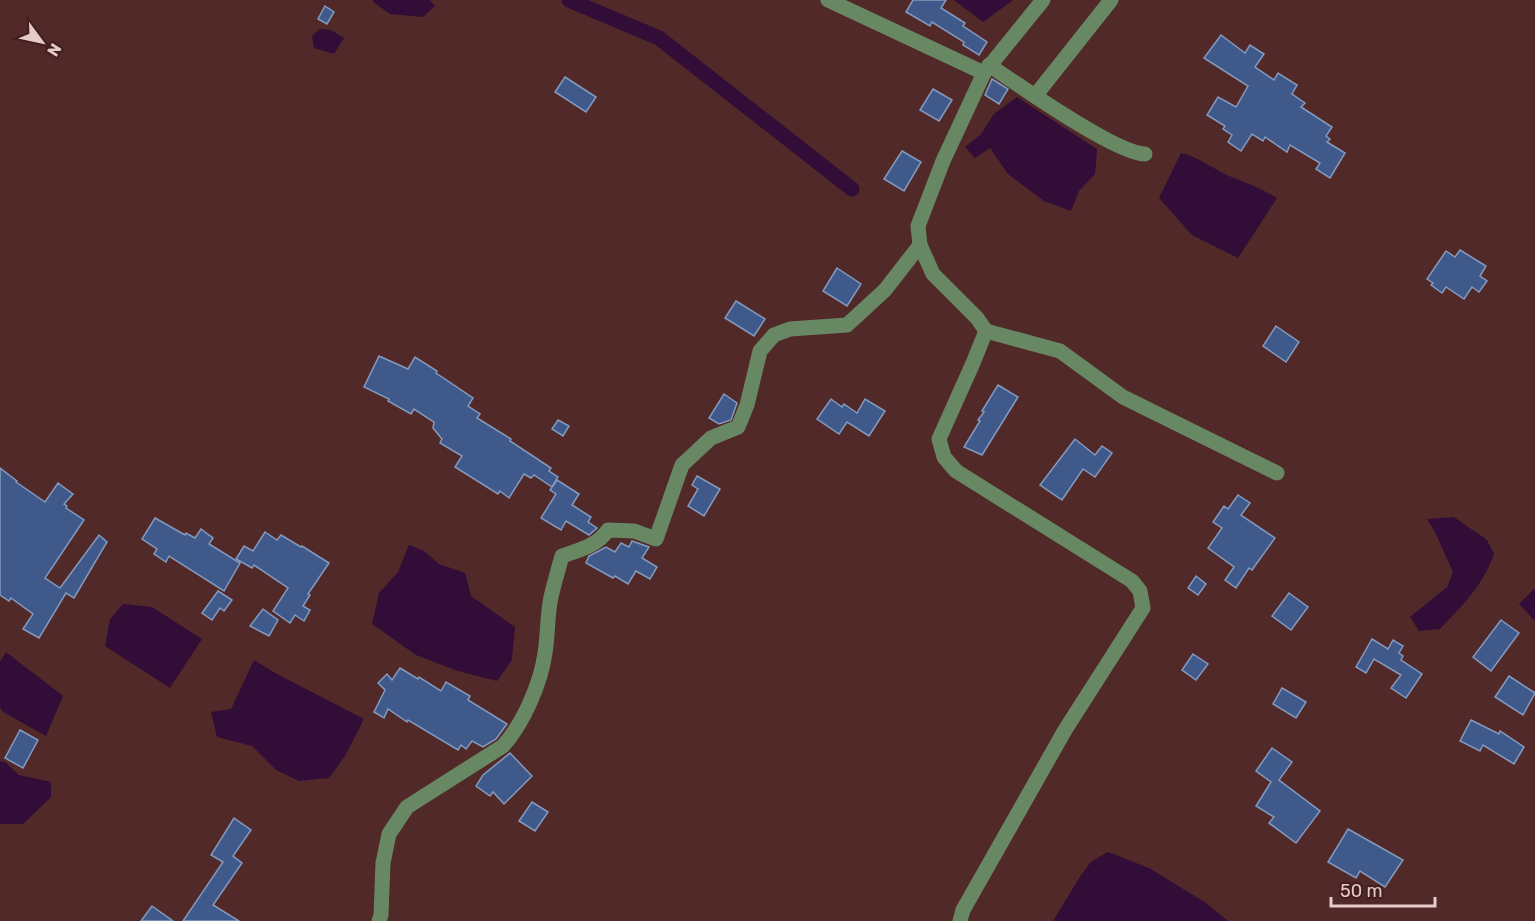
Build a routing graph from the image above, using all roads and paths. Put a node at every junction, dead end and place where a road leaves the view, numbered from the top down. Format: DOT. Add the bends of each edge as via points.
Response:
graph roads {
  1 [pos="828,0"];
  2 [pos="1043,0"];
  3 [pos="1111,0"];
  4 [pos="987,69"];
  5 [pos="1035,96"];
  6 [pos="1145,154"];
  7 [pos="920,245"];
  8 [pos="986,331"];
  9 [pos="1277,473"];
  10 [pos="379,921"];
  11 [pos="960,921"];
  1 -- 4 [label="street"];
  2 -- 4 [label="street"];
  3 -- 5 [label="street"];
  4 -- 5 [label="street"];
  4 -- 7 [label="street" via="943,161 918,226"];
  5 -- 6 [label="street" via="1098,134 1137,154"];
  7 -- 8 [label="street" via="933,274"];
  7 -- 10 [label="street" via="885,290 847,325 790,329 774,335 760,351 738,427 711,438 682,465 656,539 634,531 608,530 603,538 586,548 562,556 550,599 540,679 523,715 503,746 407,807 389,834"];
  8 -- 9 [label="street" via="1060,351 1123,397"];
  8 -- 11 [label="street" via="939,440 944,457 956,471 1132,580 1140,591 1143,608 1065,730"];
}
